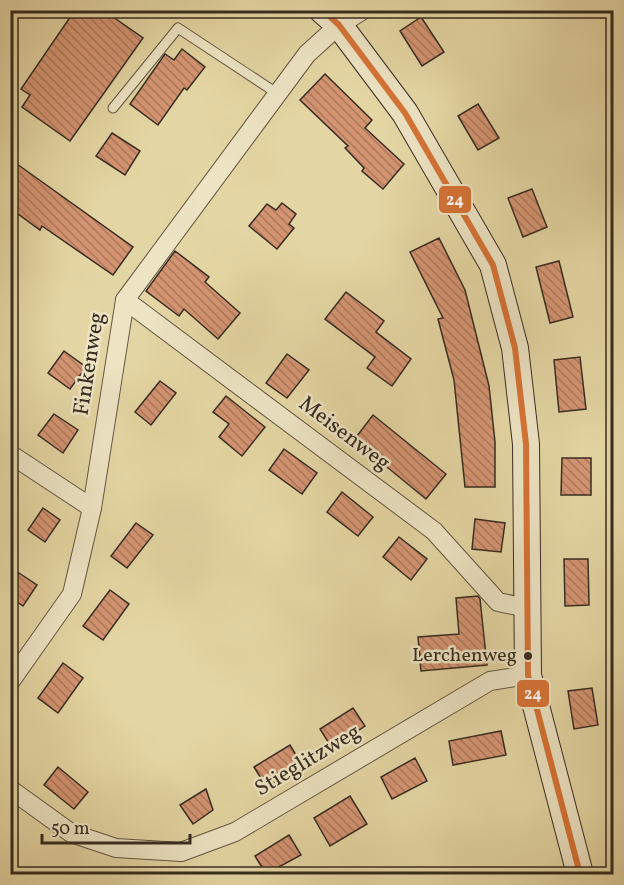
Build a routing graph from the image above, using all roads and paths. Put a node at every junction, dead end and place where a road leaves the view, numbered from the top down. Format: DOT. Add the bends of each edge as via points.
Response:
graph roads {
  1 [pos="363,10"];
  2 [pos="331,18"];
  3 [pos="278,94"];
  4 [pos="112,108"];
  5 [pos="125,300"];
  6 [pos="10,454"];
  7 [pos="92,508"];
  8 [pos="527,608"];
  9 [pos="528,675"];
  10 [pos="10,682"];
  11 [pos="10,789"];
  12 [pos="580,874"];
  1 -- 2 [label="street, Finkenweg"];
  2 -- 3 [label="street, Finkenweg"];
  2 -- 8 [label="street" via="405,113 493,265 515,348 526,444"];
  3 -- 4 [label="lane" via="178,28"];
  3 -- 5 [label="street, Finkenweg"];
  5 -- 7 [label="street, Finkenweg"];
  5 -- 8 [label="street, Meisenweg" via="434,531 498,602"];
  6 -- 7 [label="street"];
  7 -- 10 [label="street, Finkenweg" via="72,594"];
  8 -- 9 [label="street"];
  9 -- 11 [label="street, Stieglitzweg" via="490,681 235,832 181,852 116,848 70,833"];
  9 -- 12 [label="street"];
}
